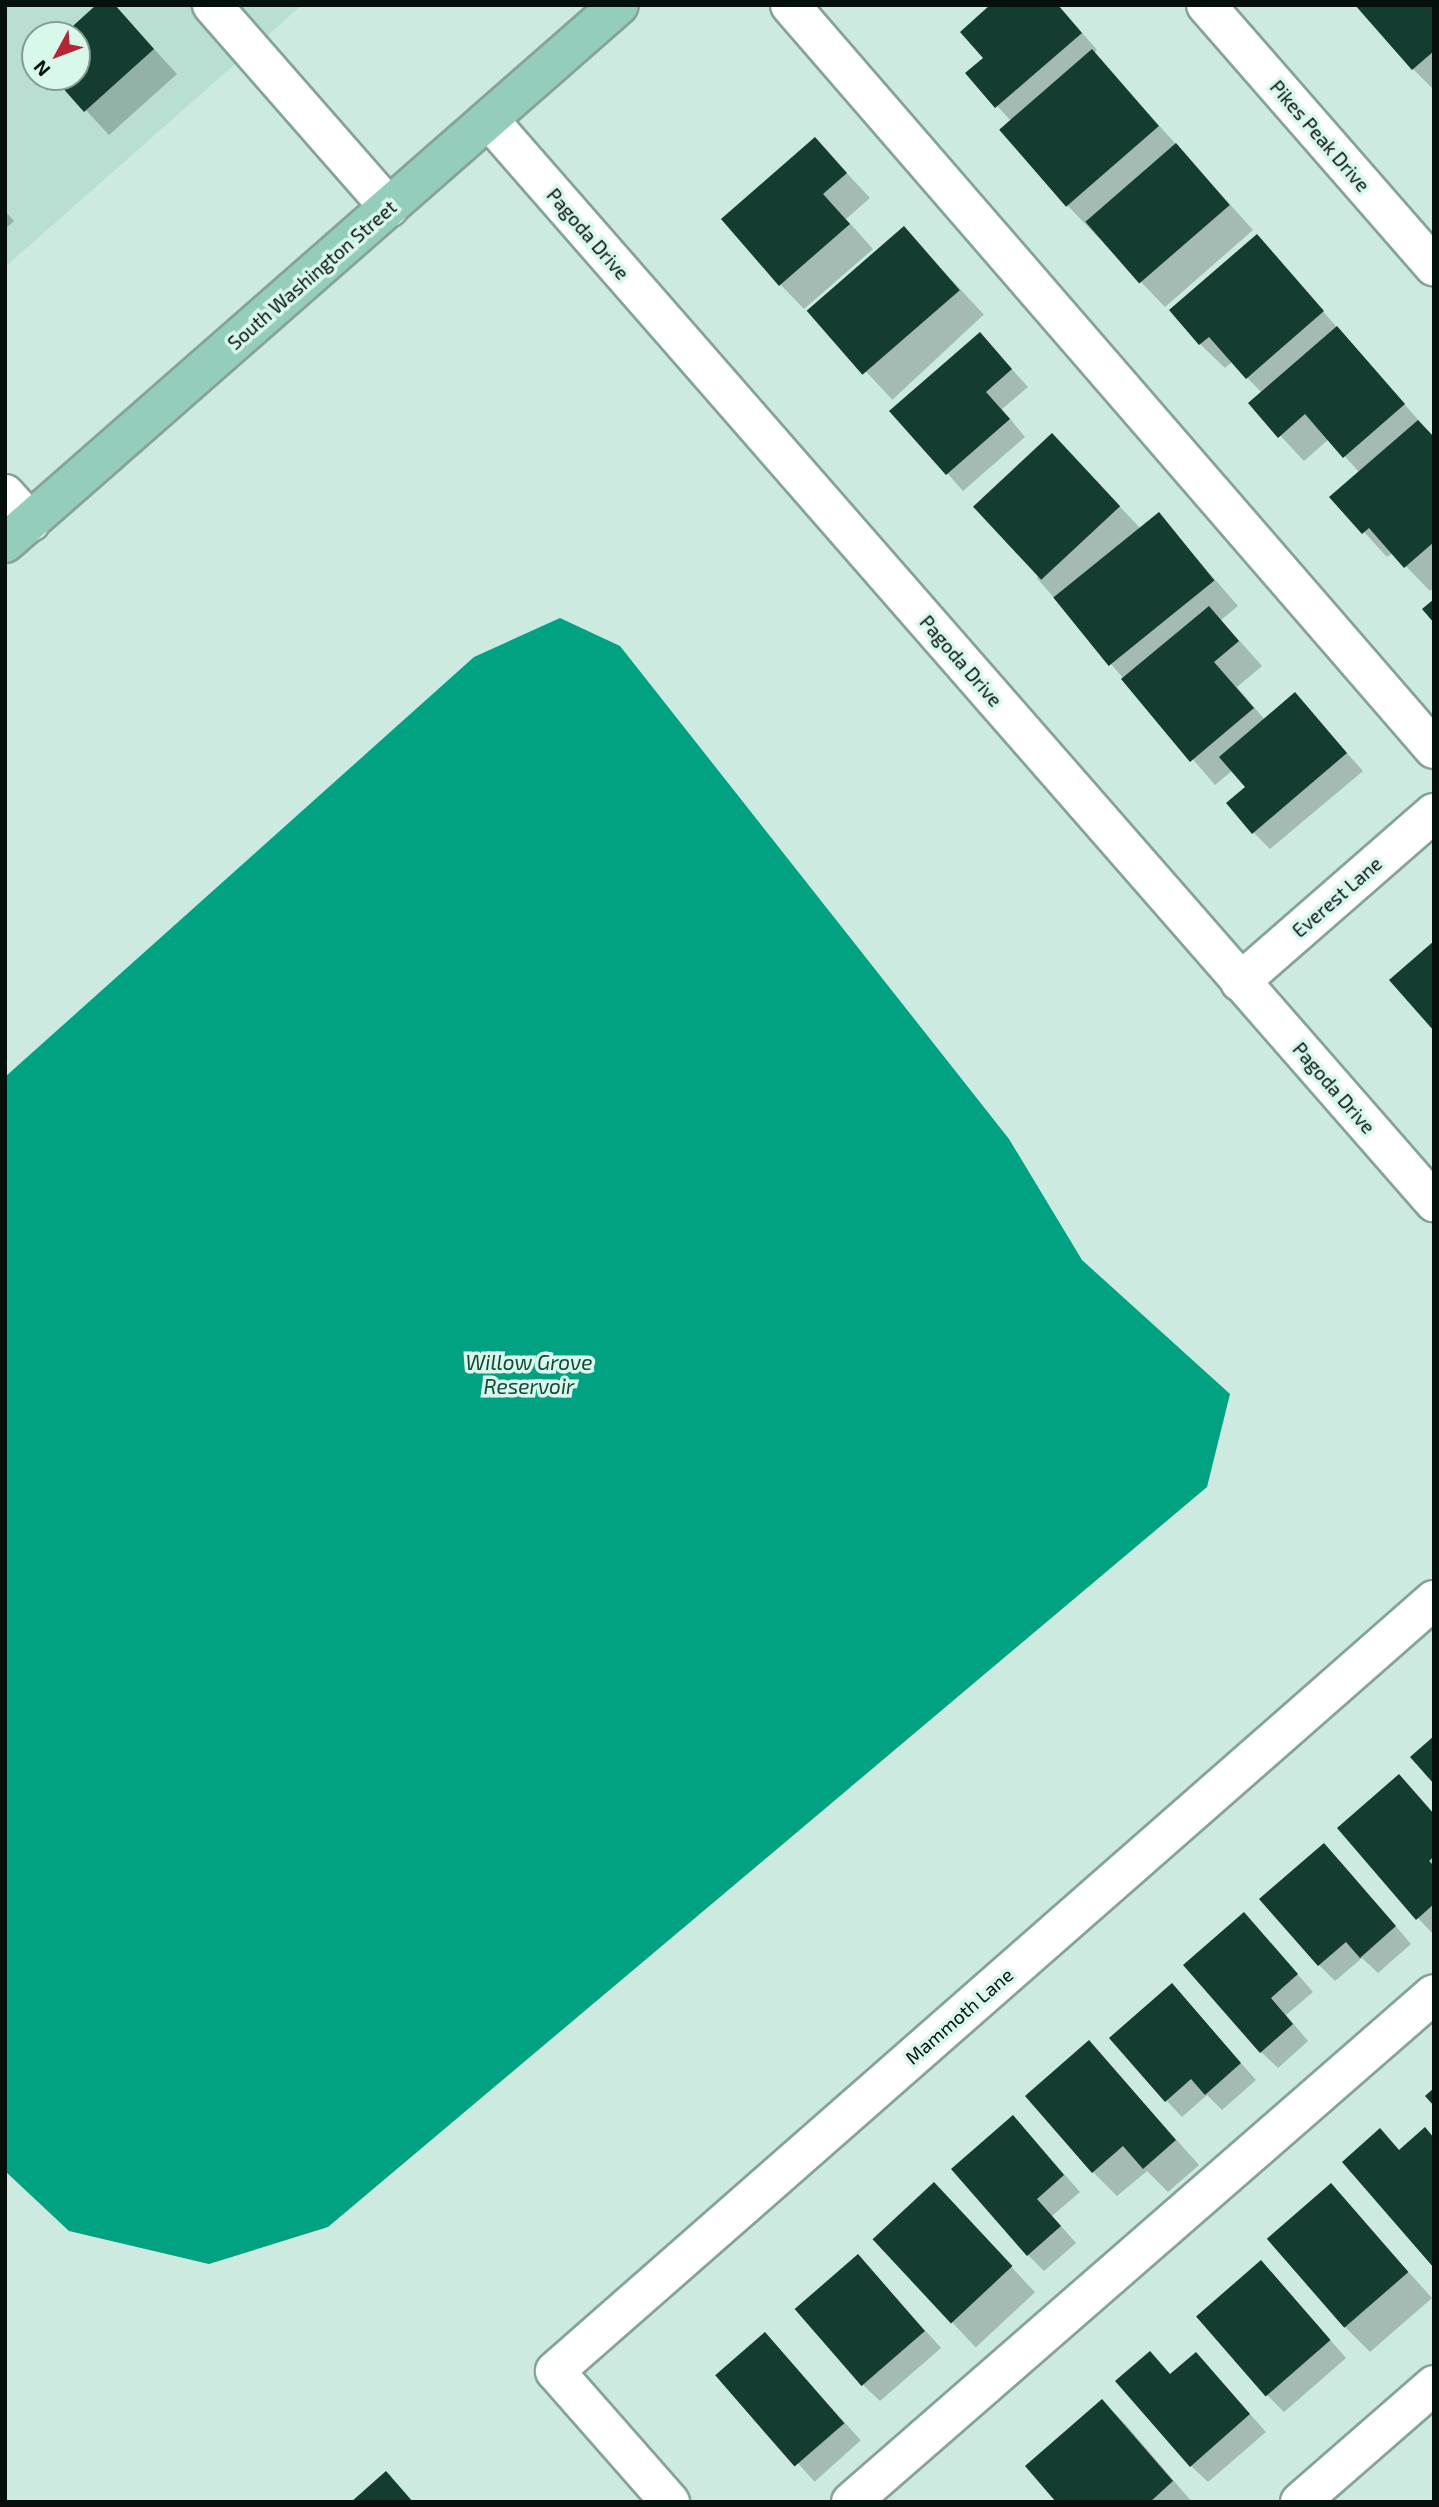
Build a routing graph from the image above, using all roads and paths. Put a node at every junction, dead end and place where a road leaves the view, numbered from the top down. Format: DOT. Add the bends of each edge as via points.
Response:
graph roads {
  1 [pos="212,5"];
  2 [pos="619,5"];
  3 [pos="789,5"];
  4 [pos="1206,5"];
  5 [pos="489,120"];
  6 [pos="390,207"];
  7 [pos="1434,266"];
  8 [pos="13,520"];
  9 [pos="1434,748"];
  10 [pos="1434,813"];
  11 [pos="1240,982"];
  12 [pos="1434,1202"];
  13 [pos="1434,1600"];
  14 [pos="1434,1994"];
  15 [pos="1434,2385"];
  16 [pos="670,2502"];
  17 [pos="851,2502"];
  18 [pos="1300,2502"];
  1 -- 6 [label="street"];
  2 -- 5 [label="main road, South Washington Street"];
  3 -- 9 [label="street"];
  4 -- 7 [label="street, Pikes Peak Drive"];
  5 -- 6 [label="main road, South Washington Street"];
  5 -- 11 [label="street, Pagoda Drive"];
  6 -- 8 [label="main road, South Washington Street"];
  10 -- 11 [label="street, Everest Lane"];
  11 -- 12 [label="street, Pagoda Drive"];
  13 -- 16 [label="street, Mammoth Lane" via="555,2371"];
  14 -- 17 [label="street"];
  15 -- 18 [label="street"];
}
